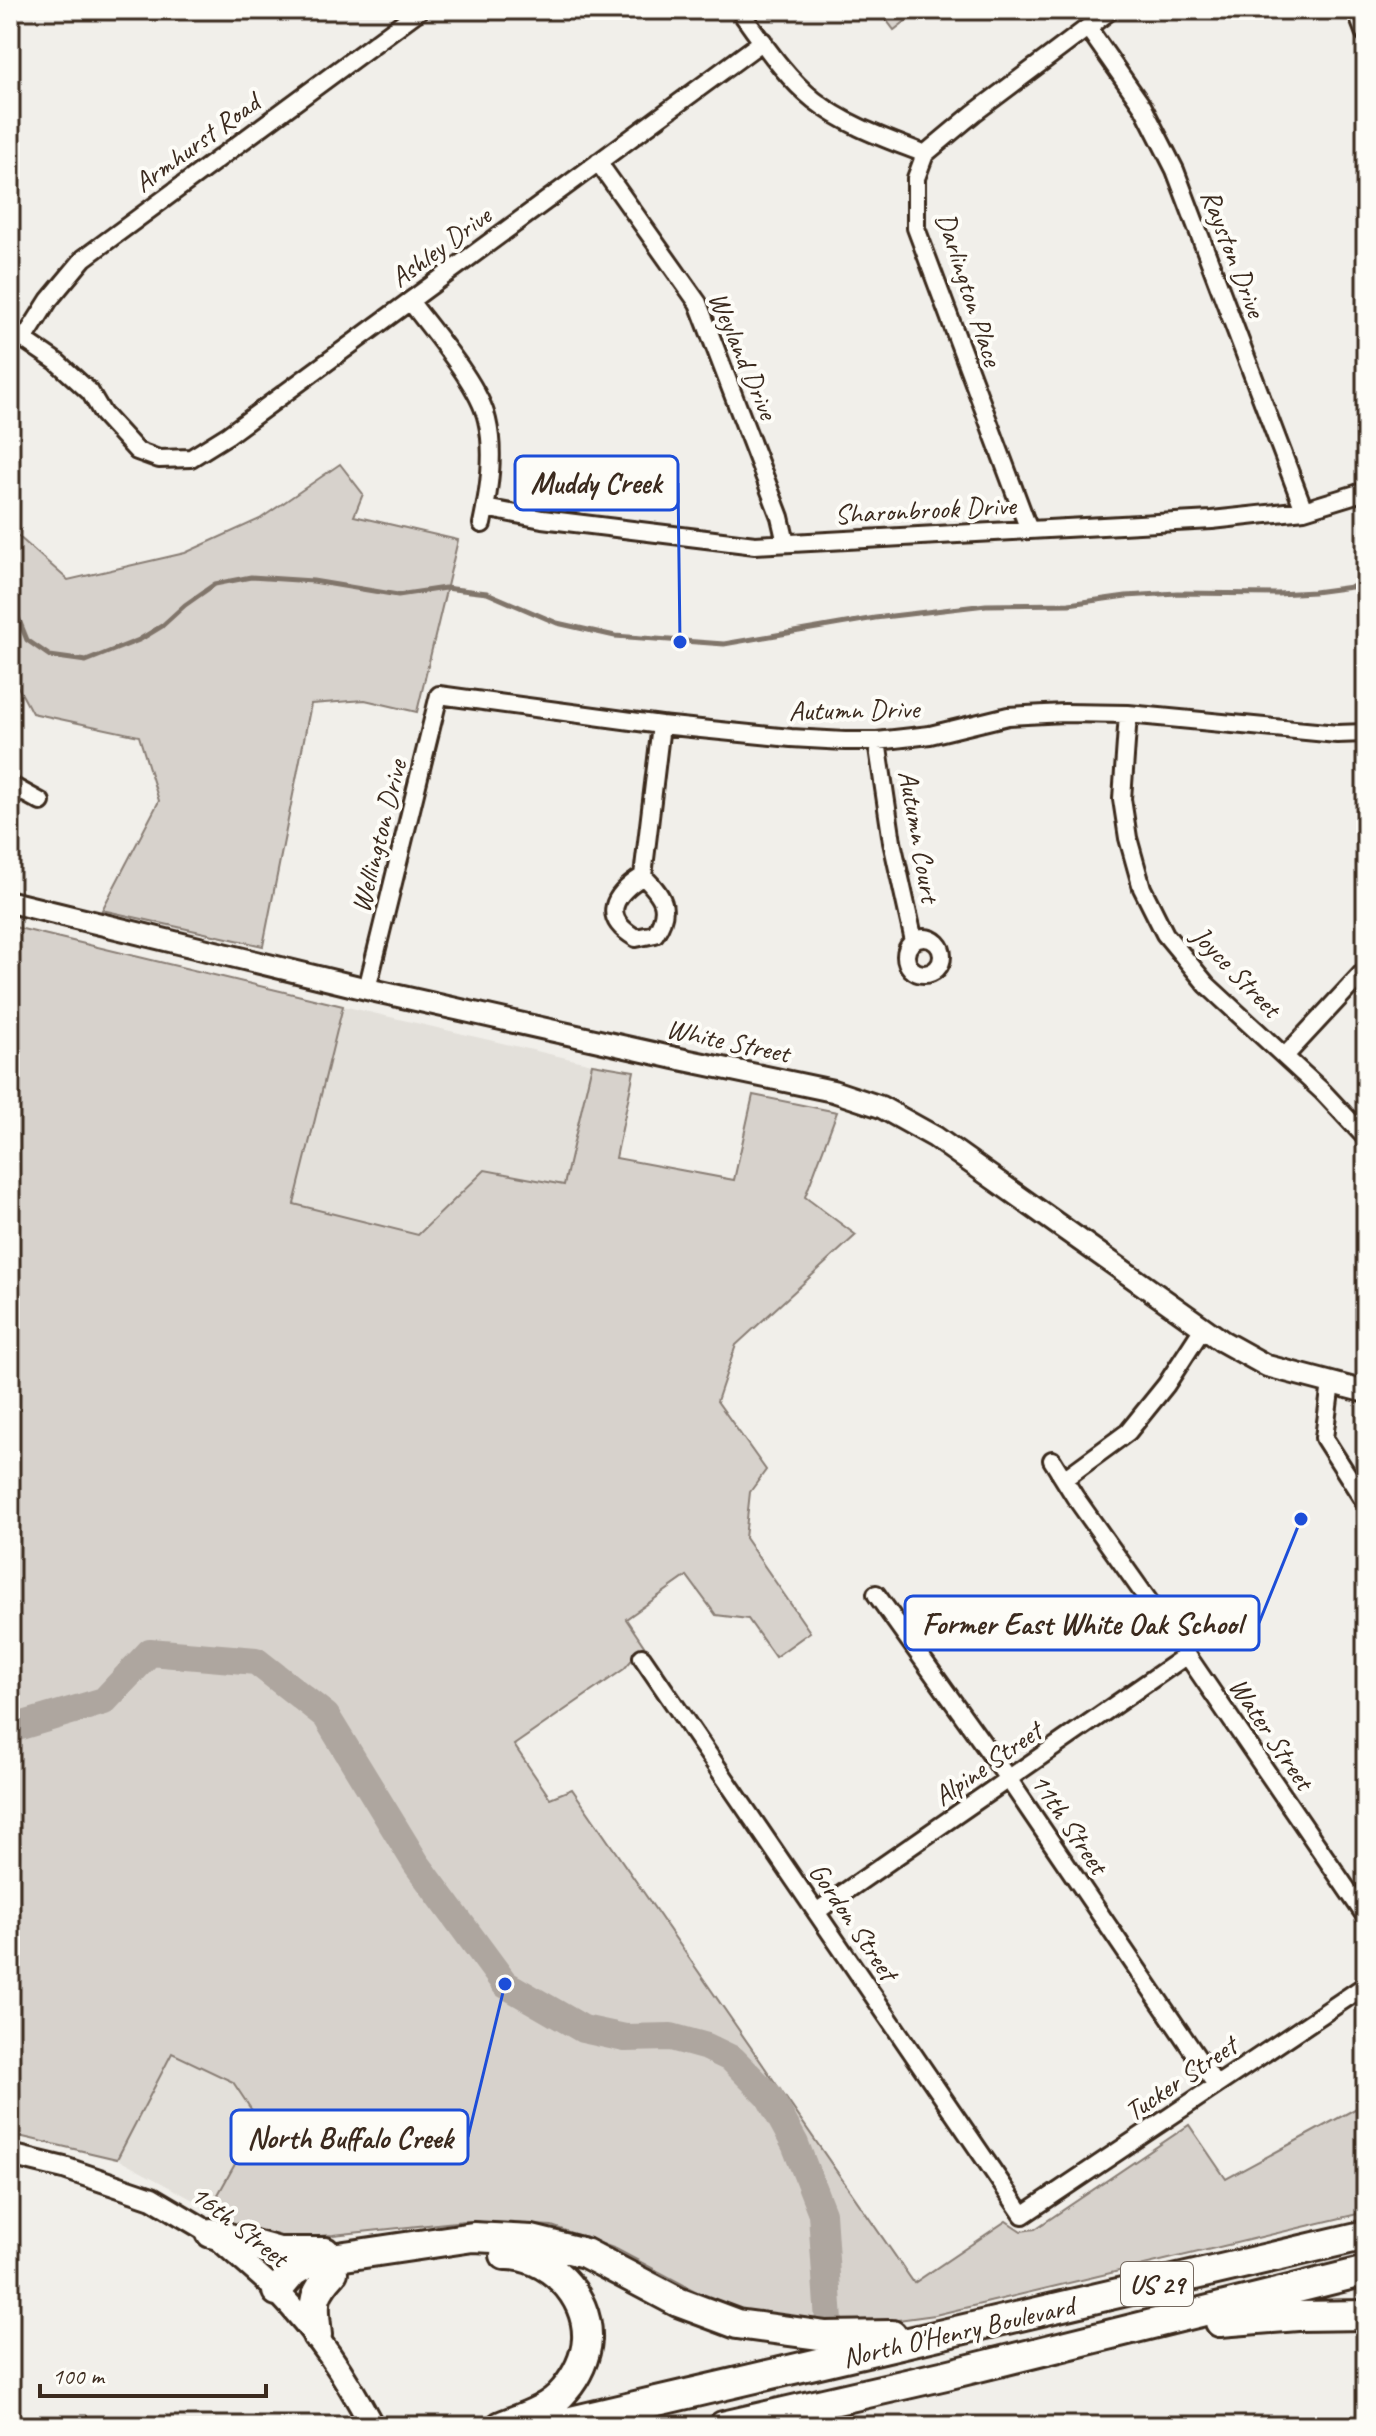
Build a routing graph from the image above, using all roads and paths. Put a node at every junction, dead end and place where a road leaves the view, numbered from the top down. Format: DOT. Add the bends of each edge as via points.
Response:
graph roads {
  1 [pos="420,10"];
  2 [pos="739,10"];
  3 [pos="1111,10"];
  4 [pos="1358,10"];
  5 [pos="1088,28"];
  6 [pos="1366,31"];
  7 [pos="763,41"];
  8 [pos="925,154"];
  9 [pos="598,162"];
  10 [pos="410,301"];
  11 [pos="10,330"];
  12 [pos="25,338"];
  13 [pos="1366,491"];
  14 [pos="1304,510"];
  15 [pos="1029,530"];
  16 [pos="786,543"];
  17 [pos="439,695"];
  18 [pos="1128,714"];
  19 [pos="661,725"];
  20 [pos="1366,733"];
  21 [pos="877,741"];
  22 [pos="10,785"];
  23 [pos="41,802"];
  24 [pos="643,876"];
  25 [pos="10,902"];
  26 [pos="914,941"];
  27 [pos="1366,969"];
  28 [pos="367,989"];
  29 [pos="1285,1056"];
  30 [pos="1366,1138"];
  31 [pos="1203,1328"];
  32 [pos="1331,1383"];
  33 [pos="1366,1392"];
  34 [pos="1052,1460"];
  35 [pos="1064,1479"];
  36 [pos="1366,1504"];
  37 [pos="876,1594"];
  38 [pos="1187,1655"];
  39 [pos="642,1657"];
  40 [pos="1009,1780"];
  41 [pos="816,1912"];
  42 [pos="1366,1917"];
  43 [pos="1366,1985"];
  44 [pos="1216,2085"];
  45 [pos="10,2155"];
  46 [pos="1023,2215"];
  47 [pos="211,2233"];
  48 [pos="1366,2235"];
  49 [pos="343,2263"];
  50 [pos="1366,2271"];
  51 [pos="277,2291"];
  52 [pos="1366,2315"];
  53 [pos="1139,2329"];
  54 [pos="948,2334"];
  55 [pos="317,2335"];
  56 [pos="372,2426"];
  57 [pos="501,2426"];
  58 [pos="550,2426"];
  59 [pos="723,2426"];
  1 -- 12 [label="street, Armhurst Road" via="84,258"];
  2 -- 7 [label="street"];
  3 -- 5 [label="street"];
  4 -- 6 [label="street"];
  5 -- 8 [label="street"];
  5 -- 14 [label="street, Rayston Drive" via="1143,107 1175,170"];
  7 -- 8 [label="street" via="815,100 855,126"];
  7 -- 9 [label="street, Ashley Drive"];
  8 -- 15 [label="street, Darlington Place" via="916,178 916,228"];
  9 -- 10 [label="street, Ashley Drive"];
  9 -- 16 [label="street, Weyland Drive" via="698,303"];
  10 -- 12 [label="street, Ashley Drive" via="191,458 159,459 137,451 90,392"];
  10 -- 16 [label="street, Sharonbrook Drive" via="477,393 487,420 491,452 484,516 755,545"];
  11 -- 12 [label="street"];
  13 -- 14 [label="street, Sharonbrook Drive"];
  14 -- 15 [label="street, Sharonbrook Drive"];
  15 -- 16 [label="street, Sharonbrook Drive"];
  17 -- 19 [label="street, Autumn Drive"];
  17 -- 28 [label="street, Wellington Drive"];
  18 -- 20 [label="street, Autumn Drive"];
  18 -- 21 [label="street, Autumn Drive" via="1008,716 930,735"];
  18 -- 29 [label="street, Joyce Street" via="1122,799 1142,888 1165,934 1207,985"];
  19 -- 21 [label="street, Autumn Drive"];
  19 -- 24 [label="street"];
  21 -- 26 [label="street, Autumn Court"];
  22 -- 23 [label="street"];
  25 -- 28 [label="street, White Street"];
  27 -- 29 [label="street"];
  28 -- 31 [label="street, White Street" via="833,1091 881,1107 935,1137"];
  29 -- 30 [label="street, Joyce Street"];
  31 -- 32 [label="street, White Street" via="1267,1366"];
  31 -- 35 [label="street" via="1128,1432"];
  32 -- 33 [label="street, White Street"];
  32 -- 36 [label="street" via="1324,1438"];
  34 -- 35 [label="street, Water Street"];
  35 -- 38 [label="street, Water Street"];
  37 -- 40 [label="street, 11th Street"];
  38 -- 40 [label="street, Alpine Street"];
  38 -- 42 [label="street, Water Street"];
  39 -- 41 [label="street, Gordon Street"];
  40 -- 41 [label="street, Alpine Street"];
  40 -- 44 [label="street, 11th Street"];
  41 -- 46 [label="street, Gordon Street"];
  43 -- 44 [label="street, Tucker Street"];
  44 -- 46 [label="street, Tucker Street"];
  45 -- 47 [label="street, 16th Street" via="152,2198"];
  47 -- 49 [label="highway"];
  47 -- 51 [label="street, 16th Street"];
  48 -- 54 [label="highway, North O'Henry Boulevard / US 29"];
  49 -- 51 [label="highway"];
  49 -- 54 [label="highway" via="473,2237 532,2240 585,2253 678,2302 737,2324 826,2336"];
  49 -- 55 [label="highway" via="315,2296"];
  49 -- 57 [label="highway" via="513,2255 538,2260 563,2278 584,2318 582,2365 553,2401"];
  50 -- 53 [label="highway, North O'Henry Boulevard / US 29"];
  51 -- 55 [label="main road, 16th Street"];
  52 -- 53 [label="highway"];
  53 -- 59 [label="highway, North O'Henry Boulevard / US 29"];
  54 -- 58 [label="highway, North O'Henry Boulevard / US 29"];
  55 -- 56 [label="main road, 16th Street"];
}
